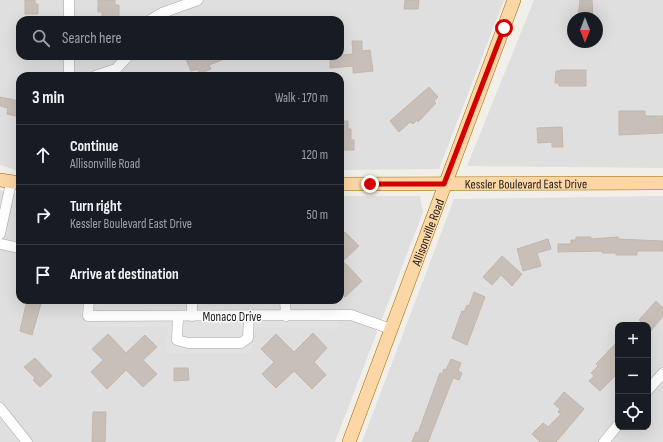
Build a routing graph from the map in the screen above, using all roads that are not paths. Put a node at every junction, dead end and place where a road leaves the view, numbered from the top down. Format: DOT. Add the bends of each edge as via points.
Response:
graph roads {
  1 [pos="69,0"];
  2 [pos="198,0"];
  3 [pos="514,0"];
  4 [pos="69,16"];
  5 [pos="157,16"];
  6 [pos="69,60"];
  7 [pos="124,60"];
  8 [pos="69,72"];
  9 [pos="107,72"];
  10 [pos="10,182"];
  11 [pos="663,183"];
  12 [pos="344,184"];
  13 [pos="444,184"];
  14 [pos="0,234"];
  15 [pos="0,244"];
  16 [pos="16,247"];
  17 [pos="88,304"];
  18 [pos="192,304"];
  19 [pos="285,304"];
  20 [pos="178,316"];
  21 [pos="192,316"];
  22 [pos="249,316"];
  23 [pos="286,316"];
  24 [pos="391,329"];
  25 [pos="663,373"];
  26 [pos="651,387"];
  27 [pos="0,408"];
  28 [pos="615,429"];
  29 [pos="27,442"];
  30 [pos="349,442"];
  31 [pos="604,442"];
  1 -- 4 [label="street"];
  2 -- 5 [label="street"];
  3 -- 13 [label="main road, Allisonville Road"];
  6 -- 8 [label="street"];
  7 -- 9 [label="street" via="116,69"];
  10 -- 14 [label="street"];
  11 -- 13 [label="main road, Kessler Boulevard East Drive"];
  12 -- 13 [label="main road, Kessler Boulevard East Drive"];
  13 -- 24 [label="main road, Allisonville Road"];
  15 -- 16 [label="street"];
  17 -- 20 [label="street, Monaco Drive" via="88,316"];
  18 -- 21 [label="street"];
  19 -- 23 [label="street"];
  20 -- 21 [label="street, Monaco Drive"];
  20 -- 22 [label="street" via="177,340 188,343 241,343 248,338"];
  21 -- 22 [label="street, Monaco Drive"];
  22 -- 23 [label="street, Monaco Drive"];
  23 -- 24 [label="street, Monaco Drive" via="351,315"];
  24 -- 30 [label="main road, Allisonville Road"];
  25 -- 26 [label="street"];
  27 -- 29 [label="street"];
  28 -- 31 [label="street"];
}
